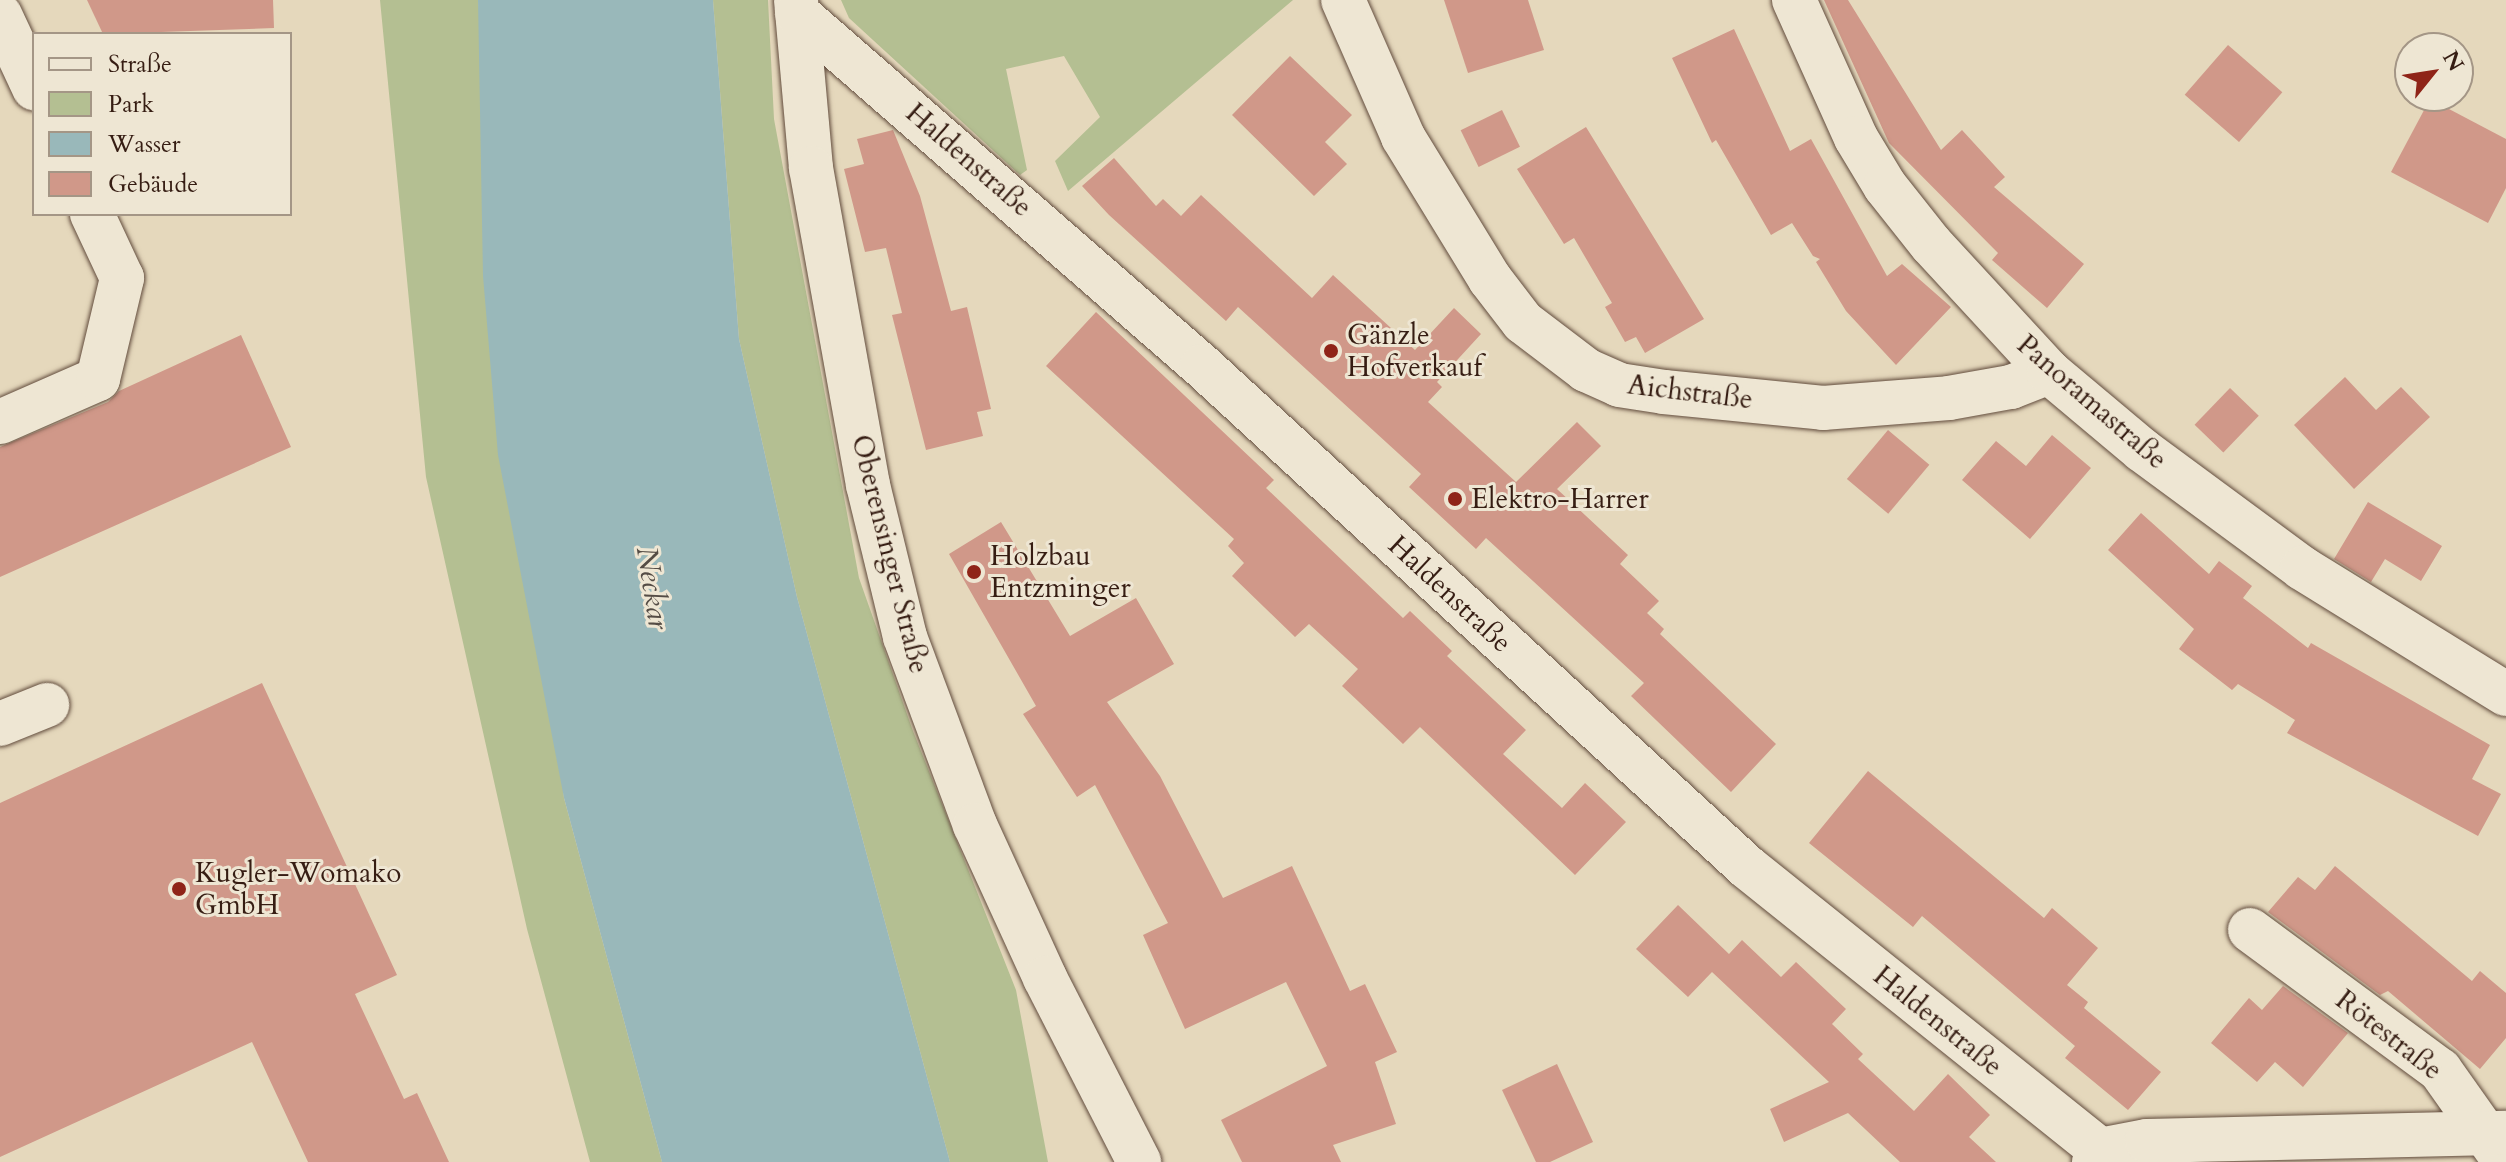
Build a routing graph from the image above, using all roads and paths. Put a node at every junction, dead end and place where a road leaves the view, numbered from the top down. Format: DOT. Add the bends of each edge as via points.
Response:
graph roads {
  1 [pos="1343,0"];
  2 [pos="1794,0"];
  3 [pos="796,7"];
  4 [pos="0,15"];
  5 [pos="32,84"];
  6 [pos="93,216"];
  7 [pos="2049,372"];
  8 [pos="0,422"];
  9 [pos="2506,694"];
  10 [pos="47,705"];
  11 [pos="0,724"];
  12 [pos="2250,930"];
  13 [pos="2500,1144"];
  14 [pos="2103,1158"];
  15 [pos="1139,1162"];
  1 -- 7 [label="street, Aichstraße" via="1403,137 1490,279 1523,322 1586,370 1619,385 1823,408 1949,398 2011,387"];
  2 -- 7 [label="street, Panoramastraße" via="1856,138 1885,186"];
  3 -- 14 [label="street, Haldenstraße" via="1202,366 1747,867"];
  3 -- 15 [label="street, Oberensinger Straße" via="811,168 868,485 905,637 975,825 1045,978"];
  4 -- 5 [label="street"];
  6 -- 8 [label="street" via="122,278 98,379"];
  7 -- 9 [label="street, Panoramastraße" via="2142,450 2302,568"];
  10 -- 11 [label="street"];
  12 -- 13 [label="street, Rötestraße" via="2440,1070"];
  13 -- 14 [label="street" via="2147,1141"];
}
